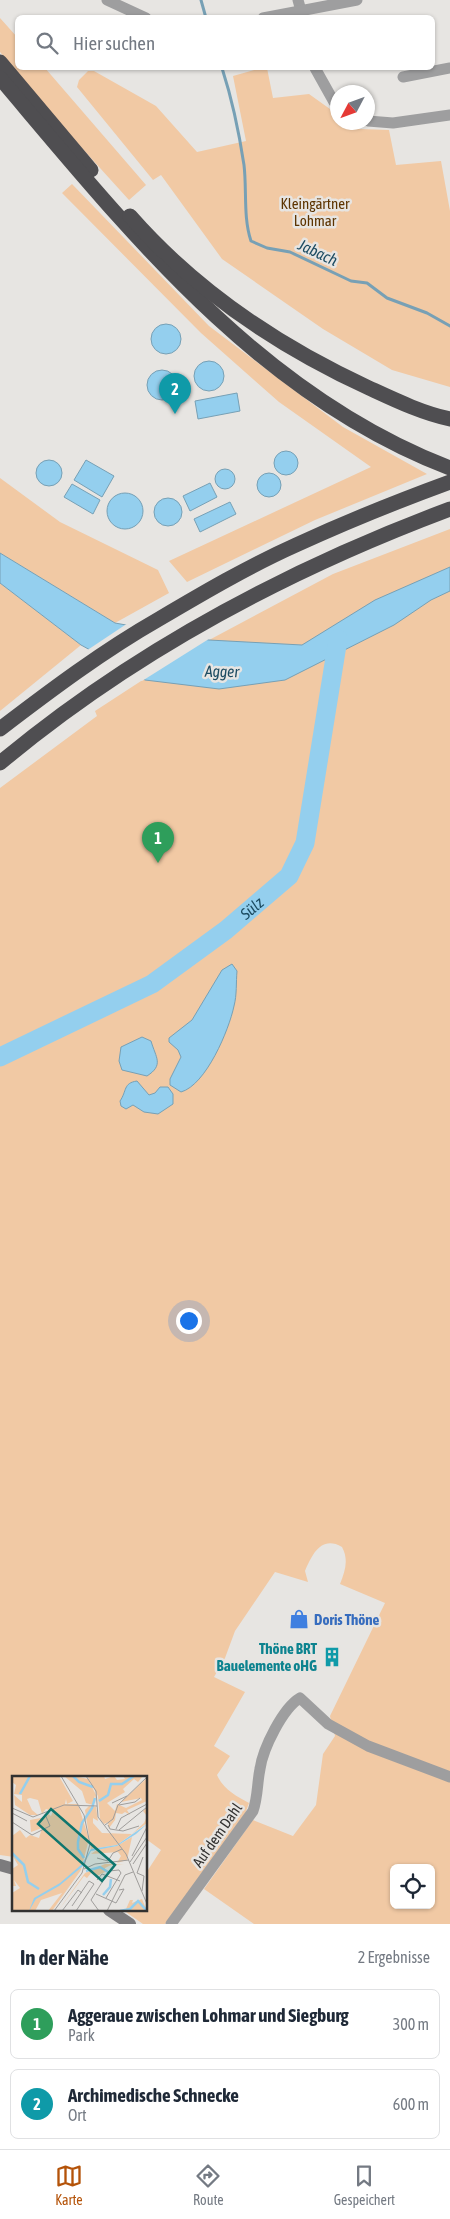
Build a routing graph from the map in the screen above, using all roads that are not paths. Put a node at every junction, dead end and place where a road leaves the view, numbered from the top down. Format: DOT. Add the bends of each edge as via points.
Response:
graph roads {
  1 [pos="107,0"];
  2 [pos="357,0"];
  3 [pos="300,9"];
  4 [pos="140,15"];
  5 [pos="275,15"];
  6 [pos="0,62"];
  7 [pos="450,68"];
  8 [pos="316,70"];
  9 [pos="403,77"];
  10 [pos="0,78"];
  11 [pos="330,95"];
  12 [pos="450,115"];
  13 [pos="375,122"];
  14 [pos="113,203"];
  15 [pos="131,224"];
  16 [pos="450,419"];
  17 [pos="450,468"];
  18 [pos="450,482"];
  19 [pos="450,509"];
  20 [pos="0,729"];
  21 [pos="0,763"];
  22 [pos="450,1777"];
  23 [pos="112,1912"];
  24 [pos="130,1924"];
  25 [pos="171,1924"];
  1 -- 4 [label="street"];
  2 -- 3 [label="street"];
  3 -- 5 [label="street"];
  6 -- 14 [label="highway"];
  7 -- 9 [label="street"];
  8 -- 11 [label="street"];
  10 -- 14 [label="highway"];
  12 -- 13 [label="street" via="394,123"];
  14 -- 15 [label="highway"];
  15 -- 16 [label="highway" via="211,292 289,347 337,374 401,403"];
  15 -- 17 [label="highway" via="191,294 273,366 339,412 410,451"];
  18 -- 20 [label="highway" via="380,508 294,546 206,593 135,633"];
  19 -- 21 [label="highway" via="309,567 232,606 157,650 74,705"];
  22 -- 25 [label="street, Auf dem Dahl" via="368,1746 328,1724 300,1698 287,1708 263,1757 253,1811"];
  23 -- 24 [label="main road"];
}
